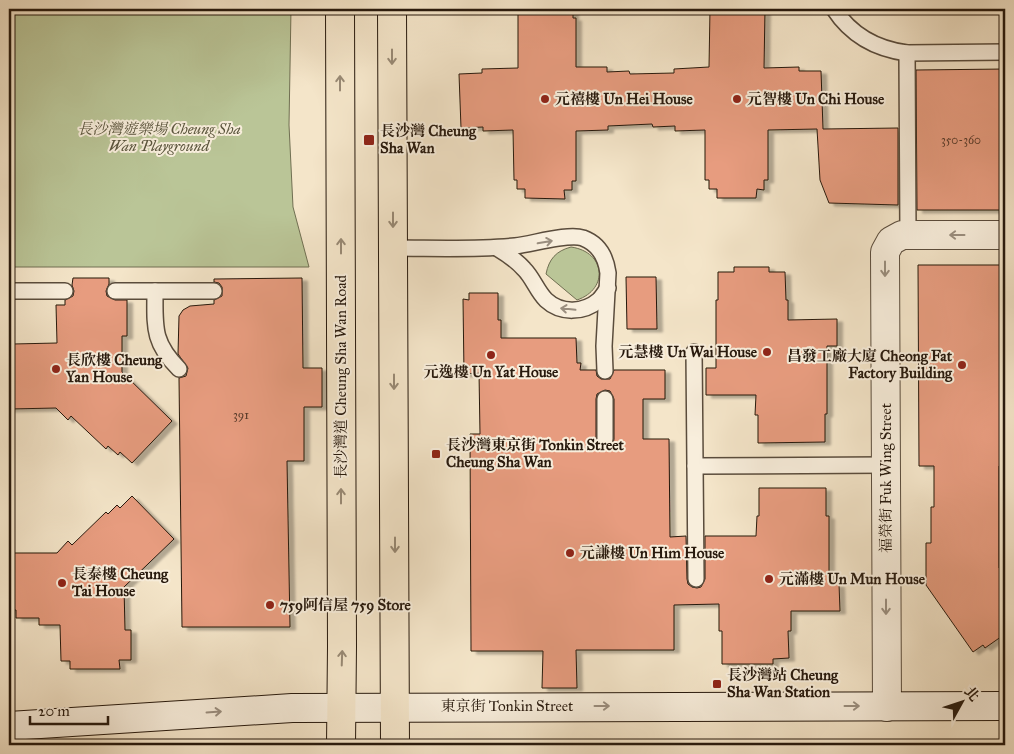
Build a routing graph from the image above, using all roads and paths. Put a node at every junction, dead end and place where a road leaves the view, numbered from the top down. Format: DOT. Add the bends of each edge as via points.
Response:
graph roads {
  1 [pos="340,9"];
  2 [pos="392,9"];
  3 [pos="834,9"];
  4 [pos="907,52"];
  5 [pos="1005,52"];
  6 [pos="908,235"];
  7 [pos="1005,235"];
  8 [pos="393,248"];
  9 [pos="497,248"];
  10 [pos="608,288"];
  11 [pos="155,290"];
  12 [pos="9,291"];
  13 [pos="65,291"];
  14 [pos="115,291"];
  15 [pos="214,291"];
  16 [pos="694,352"];
  17 [pos="178,369"];
  18 [pos="605,370"];
  19 [pos="605,399"];
  20 [pos="605,439"];
  21 [pos="886,465"];
  22 [pos="695,466"];
  23 [pos="696,579"];
  24 [pos="396,706"];
  25 [pos="887,706"];
  26 [pos="1005,706"];
  27 [pos="340,707"];
  28 [pos="9,726"];
  29 [pos="340,745"];
  30 [pos="395,745"];
  27 -- 1 [label="main road, 長沙灣道 Cheung Sha Wan Road, one-way"];
  2 -- 8 [label="main road, one-way"];
  3 -- 4 [label="lane" via="861,38 891,50"];
  4 -- 5 [label="lane"];
  4 -- 6 [label="lane"];
  7 -- 6 [label="main road, one-way"];
  6 -- 21 [label="main road, 福榮街 Fuk Wing Street, one-way" via="896,237 885,252"];
  8 -- 9 [label="lane"];
  8 -- 24 [label="main road, one-way"];
  10 -- 9 [label="lane, one-way" via="588,308 573,311 559,308 547,300 524,268"];
  9 -- 10 [label="lane, one-way" via="584,238 598,248 607,262"];
  10 -- 18 [label="lane"];
  11 -- 14 [label="lane"];
  11 -- 15 [label="lane"];
  11 -- 17 [label="lane" via="156,331 164,352"];
  12 -- 13 [label="lane"];
  16 -- 22 [label="lane"];
  19 -- 20 [label="lane"];
  21 -- 22 [label="lane"];
  21 -- 25 [label="main road, 福榮街 Fuk Wing Street, one-way"];
  22 -- 23 [label="lane"];
  24 -- 25 [label="main road, 東京街 Tonkin Street, one-way"];
  24 -- 27 [label="main road, 東京街 Tonkin Street"];
  24 -- 30 [label="main road"];
  25 -- 26 [label="main road, 東京街 Tonkin Street"];
  28 -- 27 [label="main road, 東京街 Tonkin Street, one-way" via="273,708"];
  27 -- 29 [label="main road, 長沙灣道 Cheung Sha Wan Road"];
}
